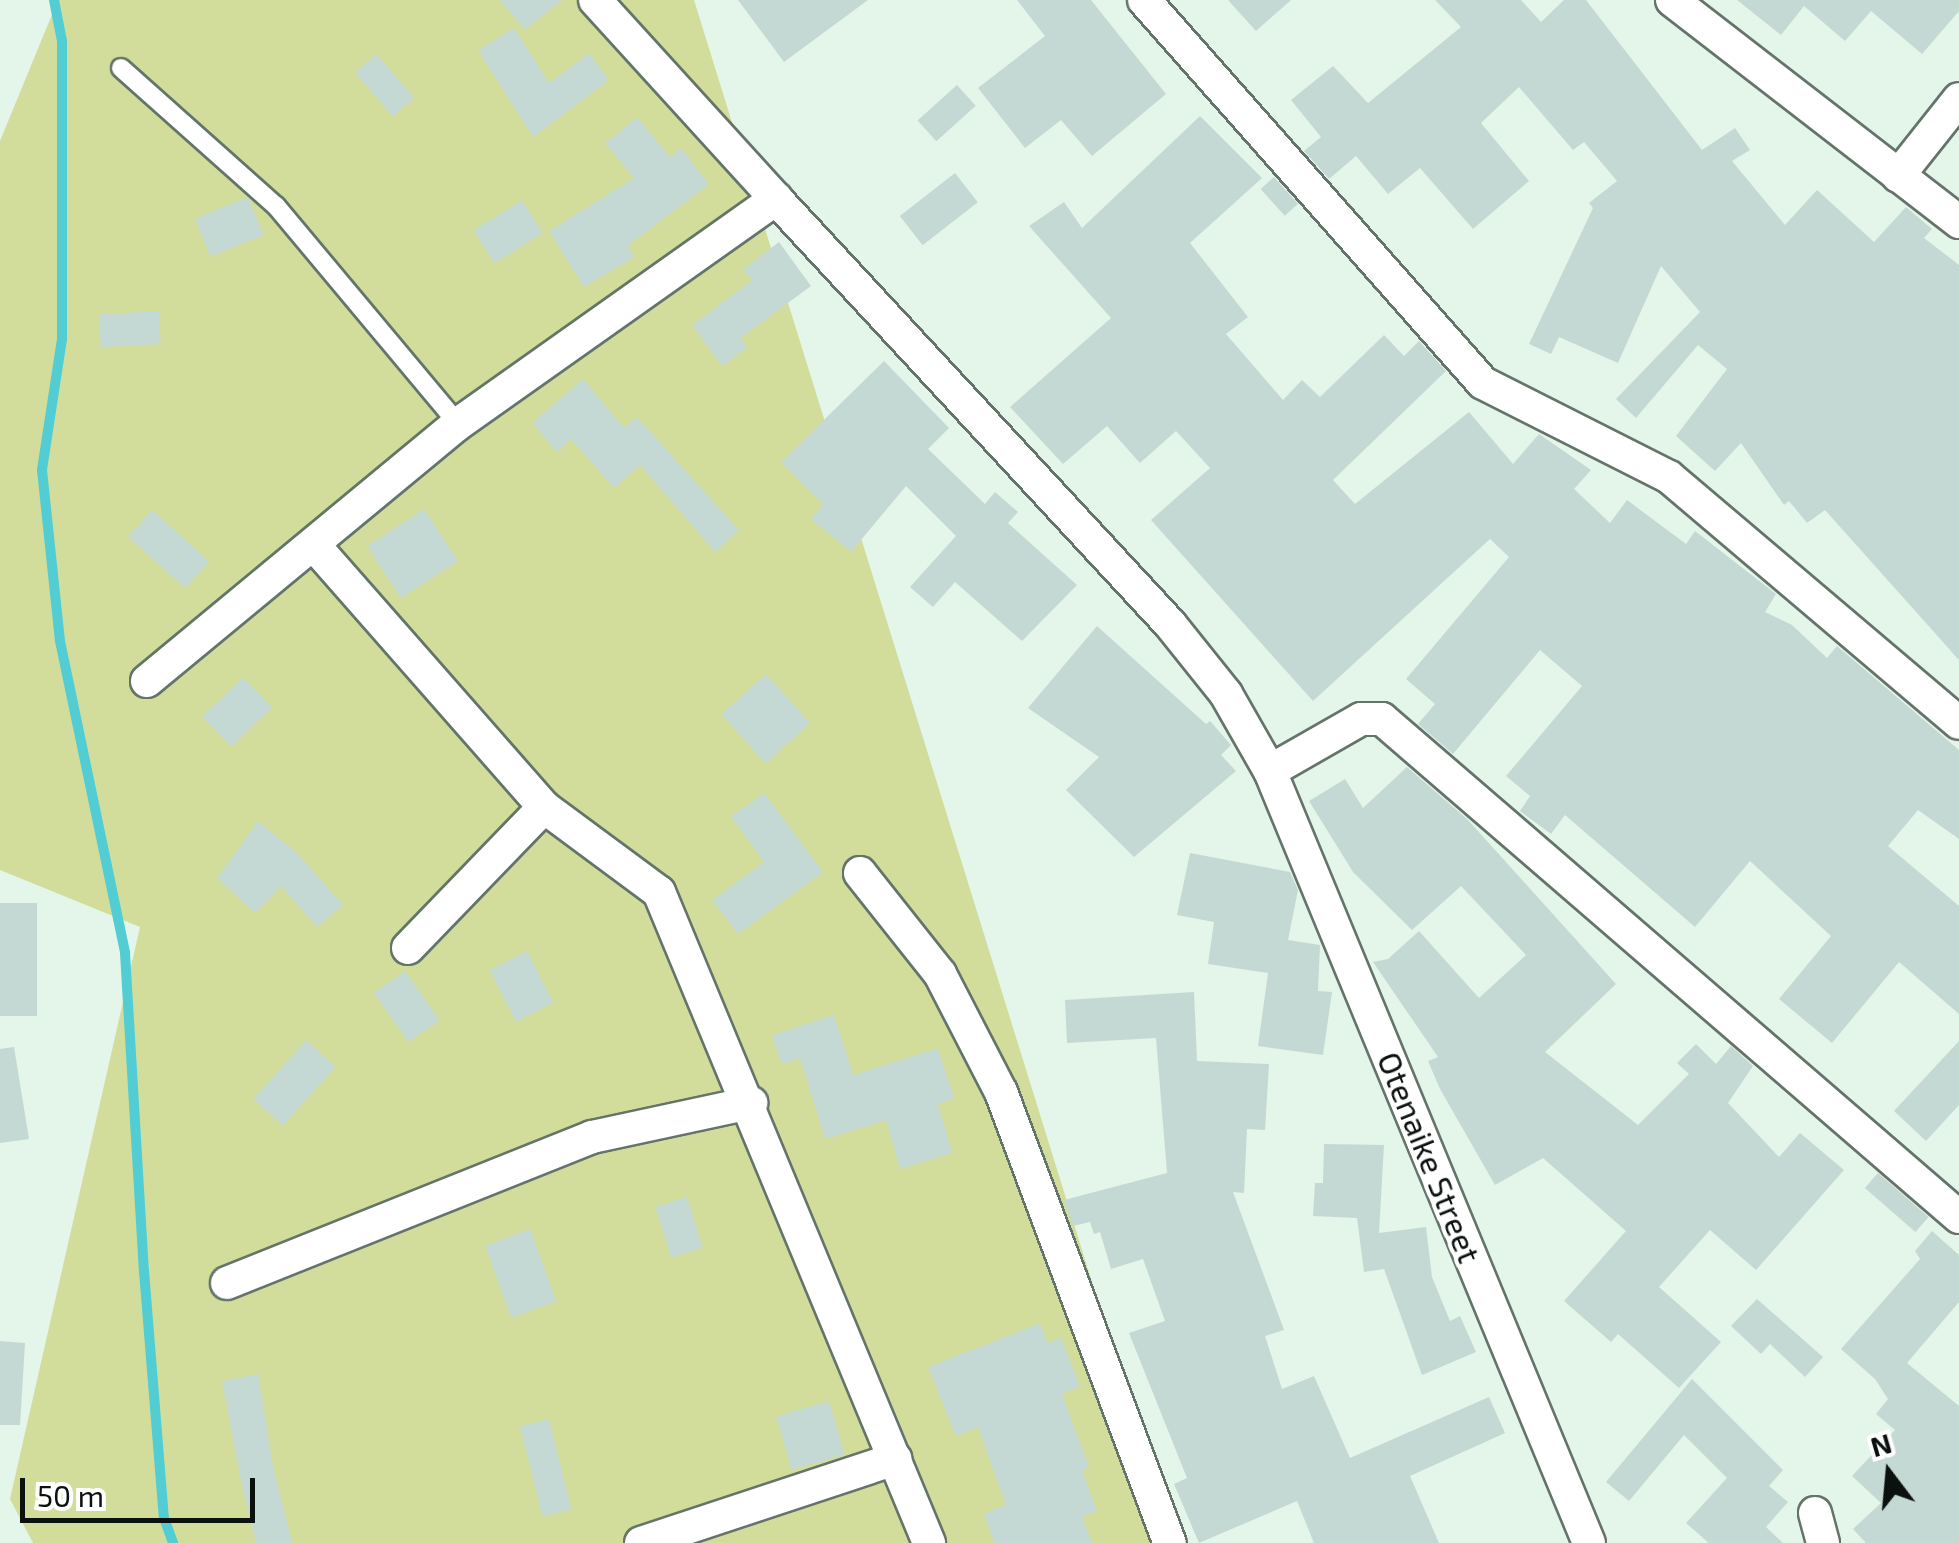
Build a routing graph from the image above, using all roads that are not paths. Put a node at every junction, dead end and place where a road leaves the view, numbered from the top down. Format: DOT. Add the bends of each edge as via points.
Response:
graph roads {
  1 [pos="595,0"];
  2 [pos="1144,0"];
  3 [pos="1672,0"];
  4 [pos="121,68"];
  5 [pos="1959,100"];
  6 [pos="1898,176"];
  7 [pos="776,200"];
  8 [pos="1959,222"];
  9 [pos="458,424"];
  10 [pos="313,544"];
  11 [pos="147,681"];
  12 [pos="1959,723"];
  13 [pos="1270,772"];
  14 [pos="544,807"];
  15 [pos="860,873"];
  16 [pos="408,948"];
  17 [pos="751,1103"];
  18 [pos="1959,1217"];
  19 [pos="227,1283"];
  20 [pos="895,1458"];
  21 [pos="641,1543"];
  22 [pos="929,1543"];
  23 [pos="1170,1543"];
  24 [pos="1589,1543"];
  1 -- 7 [label="street, Otenaike Street"];
  2 -- 12 [label="street" via="1482,383 1668,477"];
  3 -- 6 [label="street"];
  4 -- 9 [label="lane" via="276,206"];
  5 -- 6 [label="street"];
  6 -- 8 [label="street"];
  7 -- 9 [label="street"];
  7 -- 13 [label="street, Otenaike Street" via="1170,624 1226,694"];
  9 -- 10 [label="street"];
  10 -- 11 [label="street"];
  10 -- 14 [label="street"];
  13 -- 18 [label="street" via="1361,719 1382,719"];
  13 -- 24 [label="street, Otenaike Street"];
  14 -- 16 [label="street"];
  14 -- 17 [label="street" via="659,892"];
  15 -- 23 [label="street" via="940,974 1001,1092"];
  17 -- 19 [label="street" via="592,1138"];
  17 -- 20 [label="street"];
  20 -- 21 [label="street"];
  20 -- 22 [label="street"];
}
